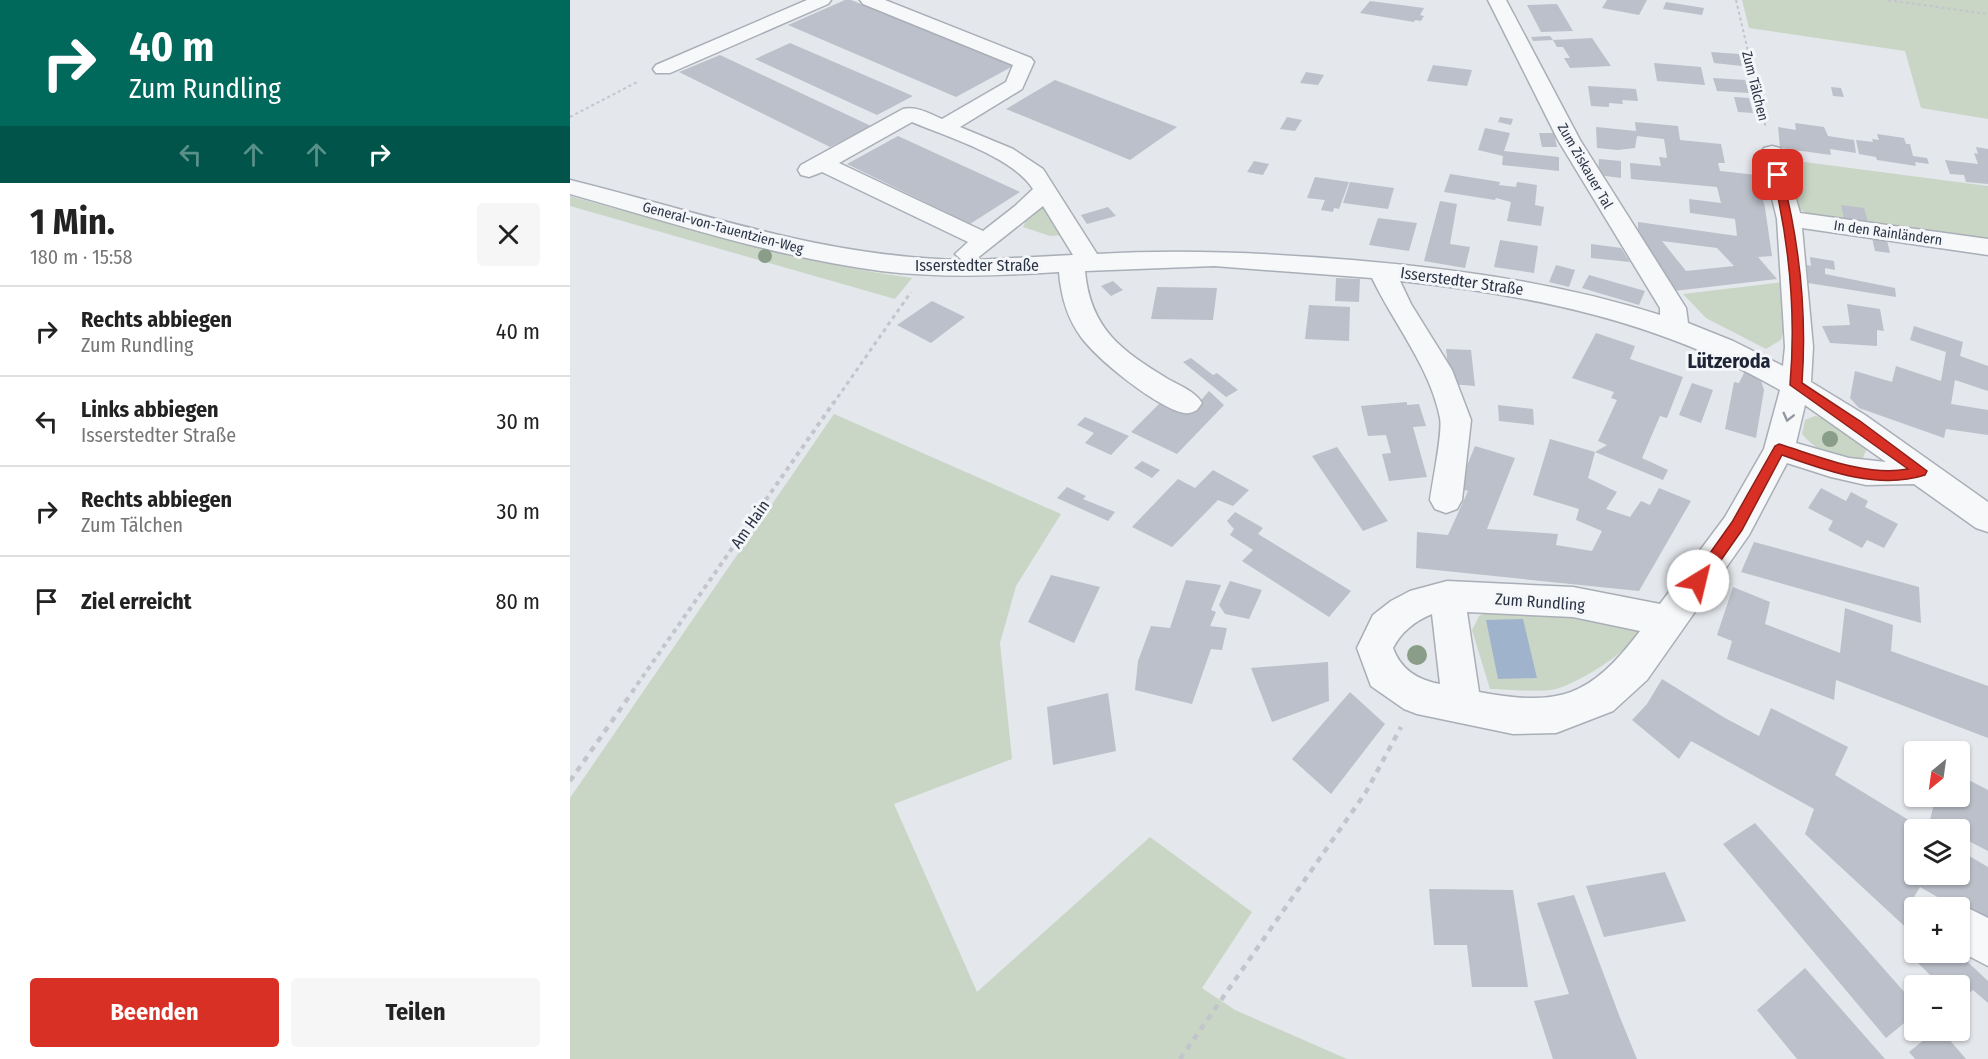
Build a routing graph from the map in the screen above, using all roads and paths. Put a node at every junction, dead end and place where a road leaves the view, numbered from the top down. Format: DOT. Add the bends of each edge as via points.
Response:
graph roads {
  1 [pos="822,0"];
  2 [pos="869,0"];
  3 [pos="1497,0"];
  4 [pos="1736,0"];
  5 [pos="1888,0"];
  6 [pos="1988,14"];
  7 [pos="663,69"];
  8 [pos="570,117"];
  9 [pos="943,128"];
  10 [pos="1772,153"];
  11 [pos="570,187"];
  12 [pos="1046,190"];
  13 [pos="1789,219"];
  14 [pos="985,241"];
  15 [pos="1988,247"];
  16 [pos="1081,262"];
  17 [pos="877,263"];
  18 [pos="940,267"];
  19 [pos="1382,271"];
  20 [pos="1675,329"];
  21 [pos="1796,385"];
  22 [pos="1187,403"];
  23 [pos="1779,449"];
  24 [pos="1920,471"];
  25 [pos="1446,500"];
  26 [pos="1988,519"];
  27 [pos="1447,596"];
  28 [pos="1667,621"];
  29 [pos="1417,697"];
  30 [pos="1462,706"];
  31 [pos="570,781"];
  32 [pos="1180,1059"];
  1 -- 7 [label="street"];
  2 -- 9 [label="street" via="1024,62 1015,85"];
  3 -- 20 [label="street, Zum Ziskauer Tal" via="1569,140 1673,308"];
  4 -- 10 [label="path, Zum Tälchen"];
  5 -- 6 [label="path"];
  7 -- 8 [label="path"];
  9 -- 12 [label="street" via="1005,154 1035,174"];
  9 -- 14 [label="street" via="911,114 816,166"];
  10 -- 13 [label="street"];
  11 -- 17 [label="street, General-von-Tauentzien-Weg" via="809,251"];
  12 -- 14 [label="street"];
  12 -- 16 [label="street"];
  13 -- 15 [label="street, In den Rainländern"];
  13 -- 21 [label="street" via="1799,347"];
  14 -- 18 [label="street"];
  16 -- 18 [label="street, Isserstedter Straße" via="1008,268"];
  16 -- 19 [label="street, Isserstedter Straße" via="1199,258"];
  16 -- 22 [label="street" via="1072,282 1083,320 1098,341 1162,390"];
  17 -- 18 [label="street, Isserstedter Straße"];
  18 -- 31 [label="path, Am Hain"];
  19 -- 20 [label="street, Isserstedter Straße" via="1468,280 1544,294"];
  19 -- 25 [label="street" via="1438,370 1456,420"];
  20 -- 21 [label="street, Isserstedter Straße" via="1724,348"];
  21 -- 23 [label="street, Zum Rundling, one-way"];
  21 -- 24 [label="street, Isserstedter Straße"];
  23 -- 24 [label="street" via="1833,468 1895,476"];
  23 -- 28 [label="street, Zum Rundling" via="1737,526"];
  24 -- 26 [label="street, Isserstedter Straße"];
  27 -- 28 [label="street, Zum Rundling" via="1573,602"];
  27 -- 29 [label="street, Zum Rundling" via="1422,601 1403,612 1386,626 1376,648 1384,674"];
  27 -- 30 [label="street"];
  28 -- 30 [label="street, Zum Rundling" via="1634,668 1600,699 1556,715 1513,716"];
  29 -- 30 [label="street, Zum Rundling"];
  29 -- 32 [label="path" via="1366,792"];
}
